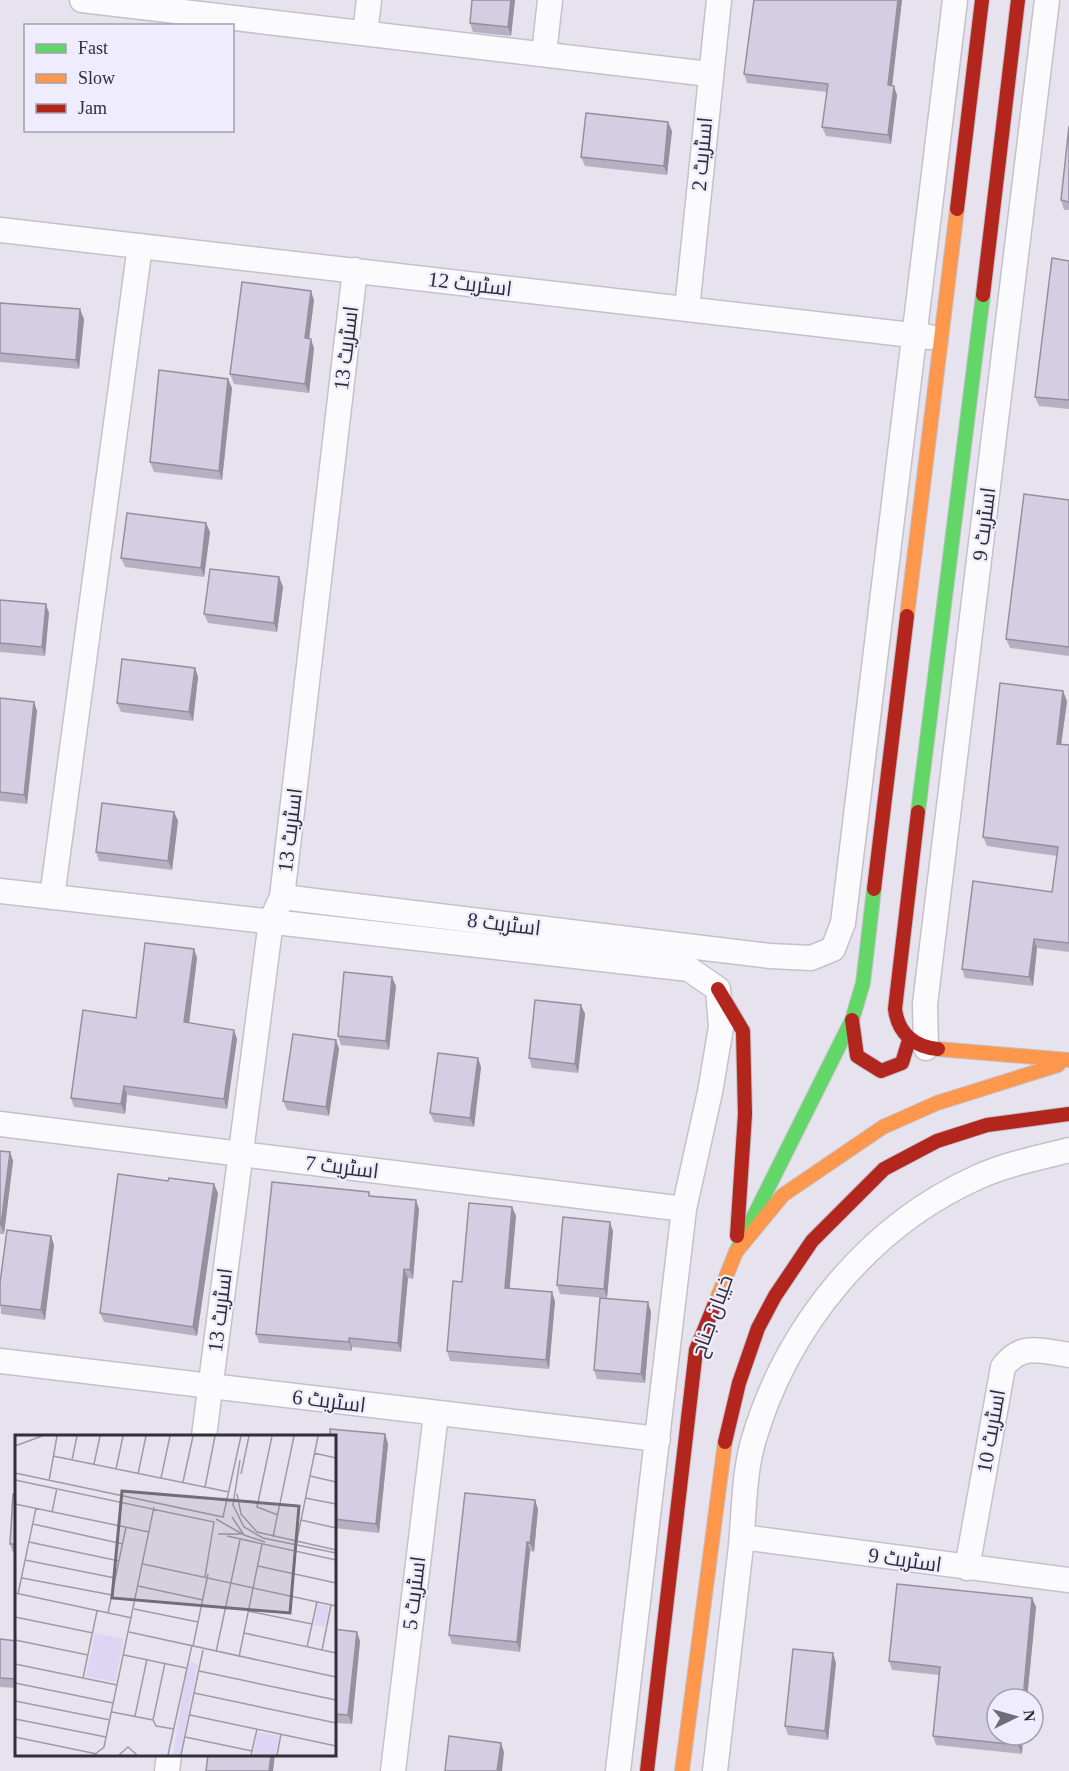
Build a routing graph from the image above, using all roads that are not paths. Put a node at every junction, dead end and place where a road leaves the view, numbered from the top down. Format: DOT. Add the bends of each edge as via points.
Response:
graph roads {
  1 [pos="82,0"];
  2 [pos="369,0"];
  3 [pos="550,0"];
  4 [pos="719,0"];
  5 [pos="955,0"];
  6 [pos="982,0"];
  7 [pos="1018,0"];
  8 [pos="1047,0"];
  9 [pos="196,7"];
  10 [pos="365,33"];
  11 [pos="544,54"];
  12 [pos="709,74"];
  13 [pos="0,230"];
  14 [pos="140,246"];
  15 [pos="355,270"];
  16 [pos="687,309"];
  17 [pos="914,335"];
  18 [pos="941,338"];
  19 [pos="0,891"];
  20 [pos="52,897"];
  21 [pos="282,897"];
  22 [pos="271,921"];
  23 [pos="718,989"];
  24 [pos="852,1020"];
  25 [pos="917,1044"];
  26 [pos="1069,1061"];
  27 [pos="1069,1114"];
  28 [pos="0,1125"];
  29 [pos="1069,1150"];
  30 [pos="239,1154"];
  31 [pos="684,1209"];
  32 [pos="736,1252"];
  33 [pos="1069,1354"];
  34 [pos="0,1361"];
  35 [pos="210,1387"];
  36 [pos="436,1414"];
  37 [pos="204,1435"];
  38 [pos="658,1439"];
  39 [pos="725,1439"];
  40 [pos="752,1445"];
  41 [pos="742,1537"];
  42 [pos="967,1568"];
  43 [pos="1069,1580"];
  44 [pos="169,1756"];
  45 [pos="688,1770"];
  46 [pos="167,1771"];
  47 [pos="393,1771"];
  48 [pos="618,1771"];
  49 [pos="647,1771"];
  50 [pos="715,1771"];
  1 -- 9 [label="street"];
  2 -- 10 [label="street"];
  3 -- 11 [label="street"];
  4 -- 12 [label="street, اسٹریٹ 2"];
  5 -- 17 [label="street, اسٹریٹ 8"];
  6 -- 18 [label="main road"];
  7 -- 25 [label="main road" via="894,999 895,1021"];
  8 -- 25 [label="street, اسٹریٹ 9"];
  9 -- 10 [label="street"];
  10 -- 11 [label="street"];
  11 -- 12 [label="street"];
  12 -- 16 [label="street, اسٹریٹ 2"];
  13 -- 14 [label="street, اسٹریٹ 12"];
  14 -- 15 [label="street, اسٹریٹ 12"];
  14 -- 20 [label="street"];
  15 -- 16 [label="street, اسٹریٹ 12"];
  15 -- 21 [label="street, اسٹریٹ 13"];
  16 -- 17 [label="street, اسٹریٹ 12"];
  17 -- 18 [label="street, اسٹریٹ 12"];
  17 -- 21 [label="street, اسٹریٹ 8" via="843,923 833,949 811,958 727,951"];
  18 -- 24 [label="main road" via="863,983"];
  19 -- 20 [label="street"];
  20 -- 22 [label="street"];
  21 -- 22 [label="street, اسٹریٹ 13"];
  22 -- 23 [label="street" via="689,969"];
  22 -- 30 [label="street, اسٹریٹ 13"];
  23 -- 31 [label="street" via="721,1027 711,1092"];
  23 -- 32 [label="main road" via="743,1031 745,1114"];
  24 -- 25 [label="main road" via="857,1056 881,1071 902,1063"];
  24 -- 32 [label="main road"];
  25 -- 26 [label="main road, خیبان جناح"];
  26 -- 32 [label="main road, خیبان جناح" via="936,1103 883,1127 783,1195"];
  27 -- 39 [label="main road" via="987,1125 937,1141 884,1169 812,1241 776,1296 758,1328"];
  28 -- 30 [label="street, اسٹریٹ 7"];
  29 -- 40 [label="street" via="1011,1164 938,1198 865,1255 800,1333"];
  30 -- 31 [label="street, اسٹریٹ 7"];
  30 -- 35 [label="street, اسٹریٹ 13"];
  31 -- 38 [label="street"];
  32 -- 49 [label="main road, خیبان جناح" via="696,1350"];
  33 -- 42 [label="street, اسٹریٹ 10" via="1026,1349 1012,1355 1003,1367"];
  34 -- 35 [label="street, اسٹریٹ 6"];
  35 -- 36 [label="street, اسٹریٹ 6"];
  35 -- 37 [label="street, اسٹریٹ 13"];
  36 -- 38 [label="street, اسٹریٹ 6"];
  36 -- 47 [label="street, اسٹریٹ 5"];
  38 -- 48 [label="street"];
  39 -- 40 [label="street"];
  39 -- 45 [label="main road"];
  40 -- 41 [label="street"];
  41 -- 42 [label="street, اسٹریٹ 9"];
  41 -- 50 [label="street"];
  42 -- 43 [label="street, اسٹریٹ 9"];
  44 -- 46 [label="street"];
}
